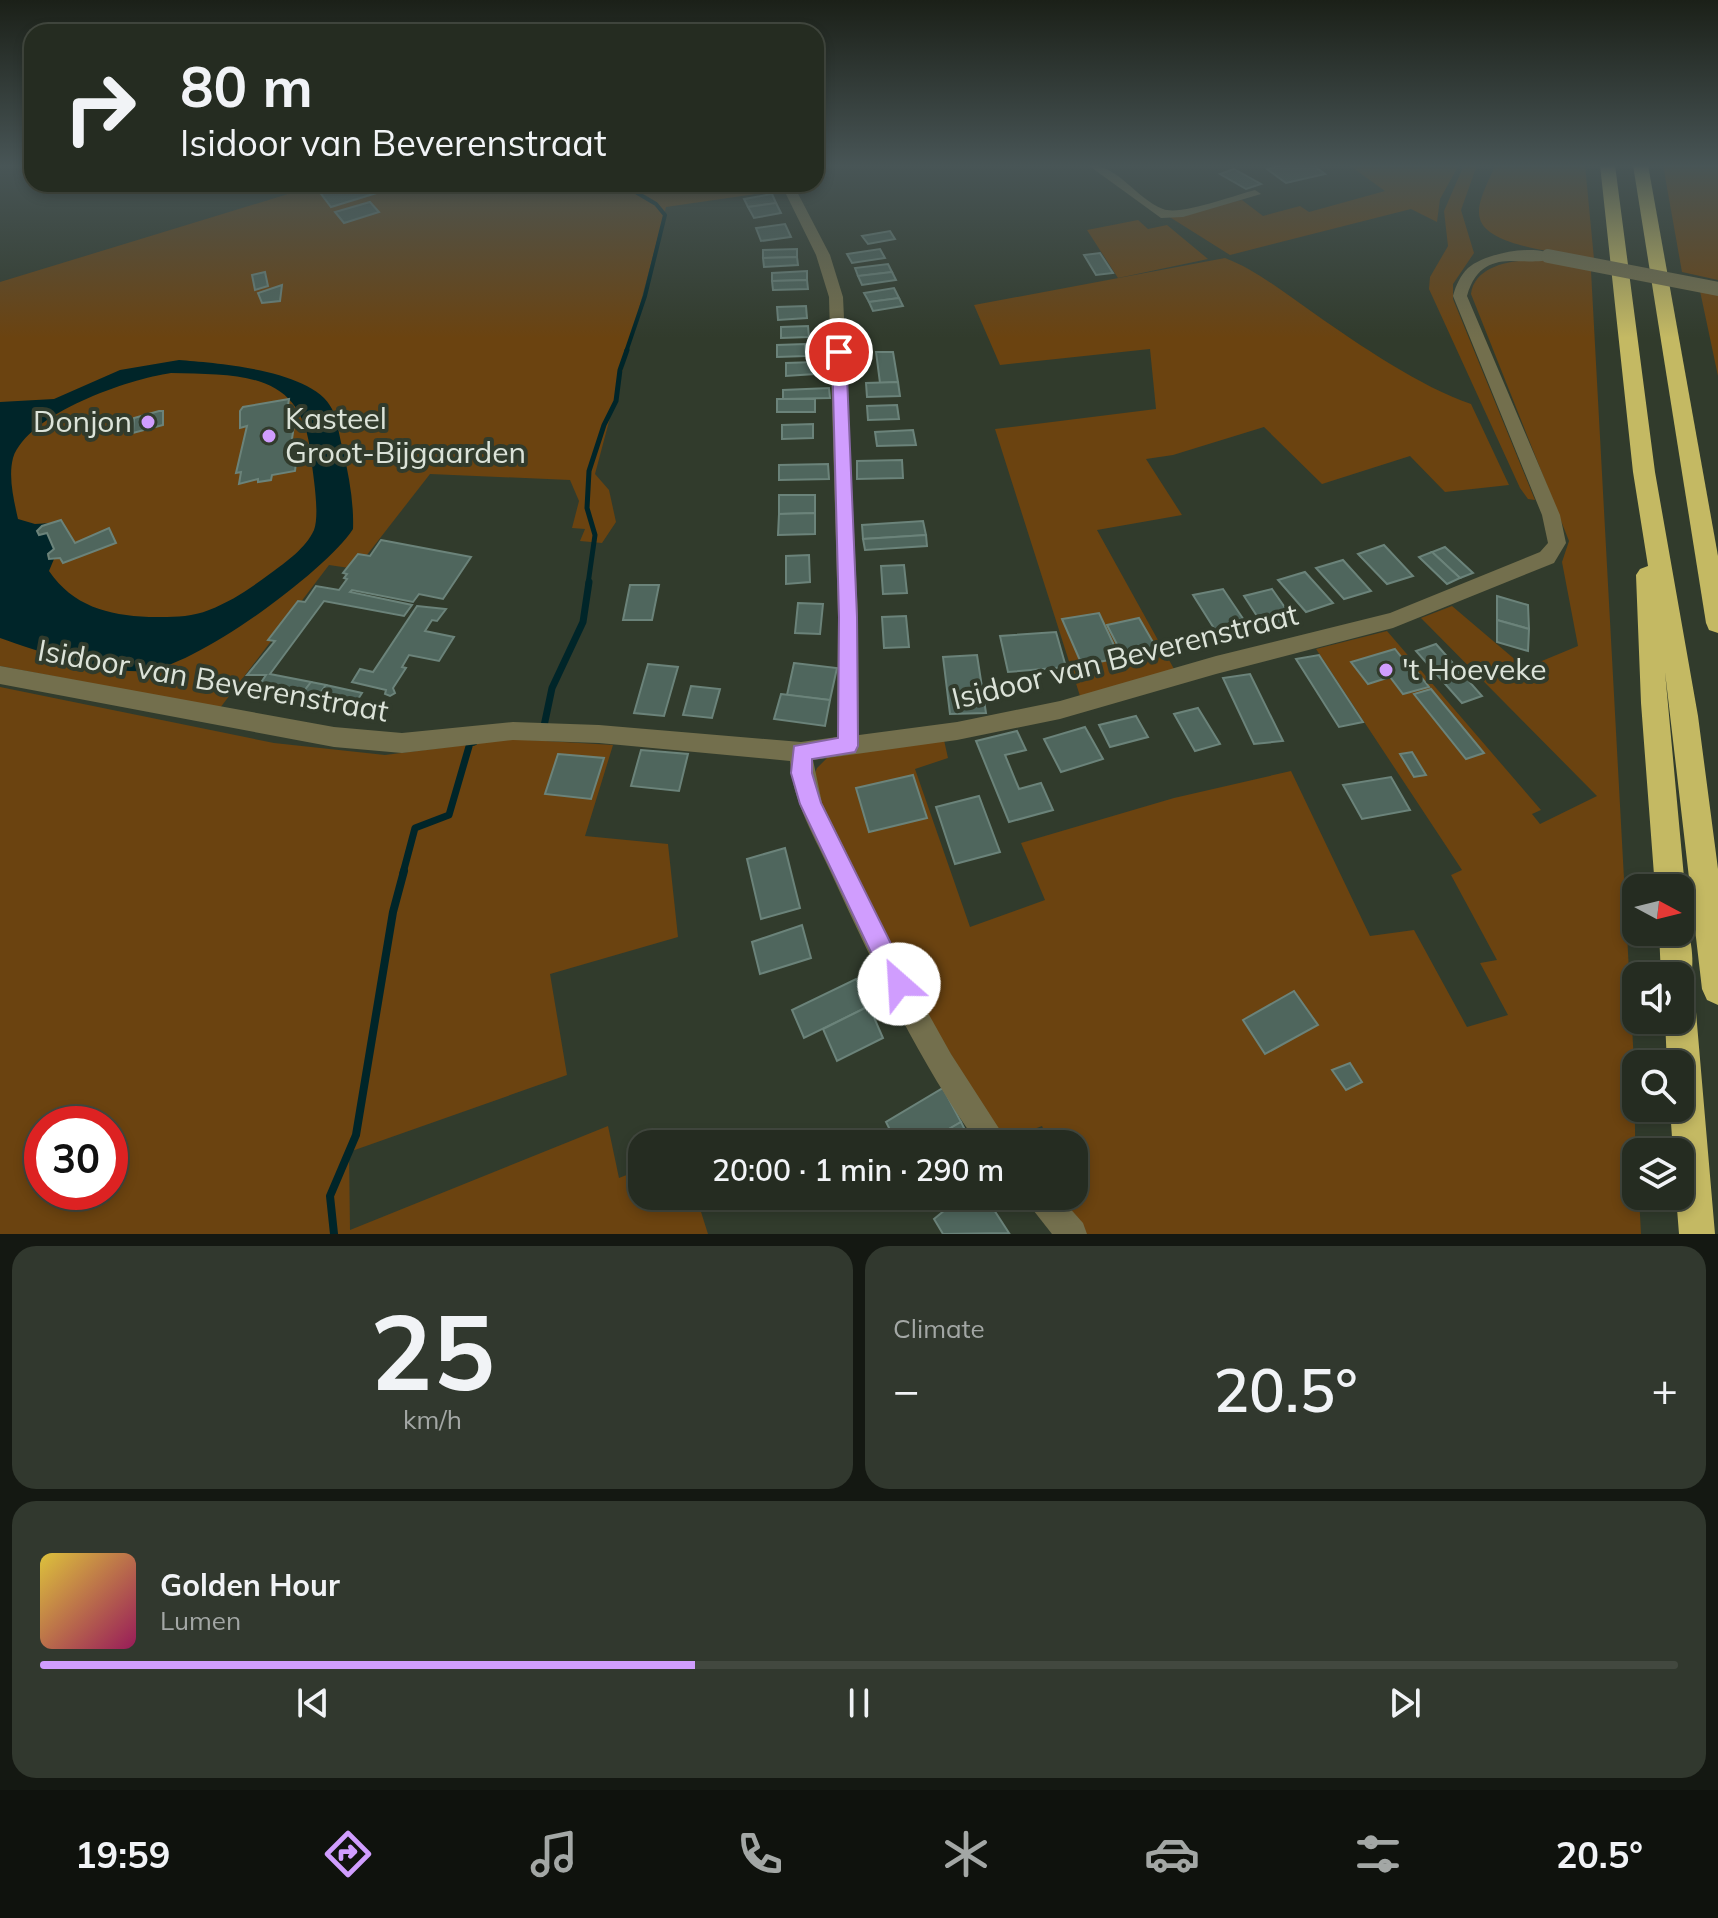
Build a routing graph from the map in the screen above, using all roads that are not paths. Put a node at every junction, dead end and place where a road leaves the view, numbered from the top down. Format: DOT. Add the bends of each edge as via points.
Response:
graph roads {
  1 [pos="807,223"];
  2 [pos="1614,223"];
  3 [pos="1650,223"];
  4 [pos="1718,289"];
  5 [pos="1644,472"];
  6 [pos="1718,623"];
  7 [pos="0,675"];
  8 [pos="848,746"];
  9 [pos="801,752"];
  10 [pos="1669,874"];
  11 [pos="1718,989"];
  12 [pos="1682,1034"];
  13 [pos="984,1130"];
  14 [pos="1052,1210"];
  15 [pos="1072,1234"];
  16 [pos="1697,1234"];
  1 -- 8 [label="street" via="836,297 849,630"];
  2 -- 5 [label="highway"];
  3 -- 6 [label="highway"];
  4 -- 8 [label="street, Isidoor van Beverenstraat, bridge" via="1548,256 1511,255 1470,272 1462,283 1460,296 1551,515 1557,535 1553,555 1393,620 1060,710"];
  5 -- 10 [label="highway" via="1654,703"];
  5 -- 11 [label="highway" via="1685,716"];
  7 -- 9 [label="street, Isidoor van Beverenstraat" via="334,737 402,743 513,731"];
  8 -- 9 [label="street, Isidoor van Beverenstraat"];
  9 -- 13 [label="street" via="811,804 911,1009"];
  12 -- 16 [label="highway"];
  14 -- 15 [label="street"];
}
